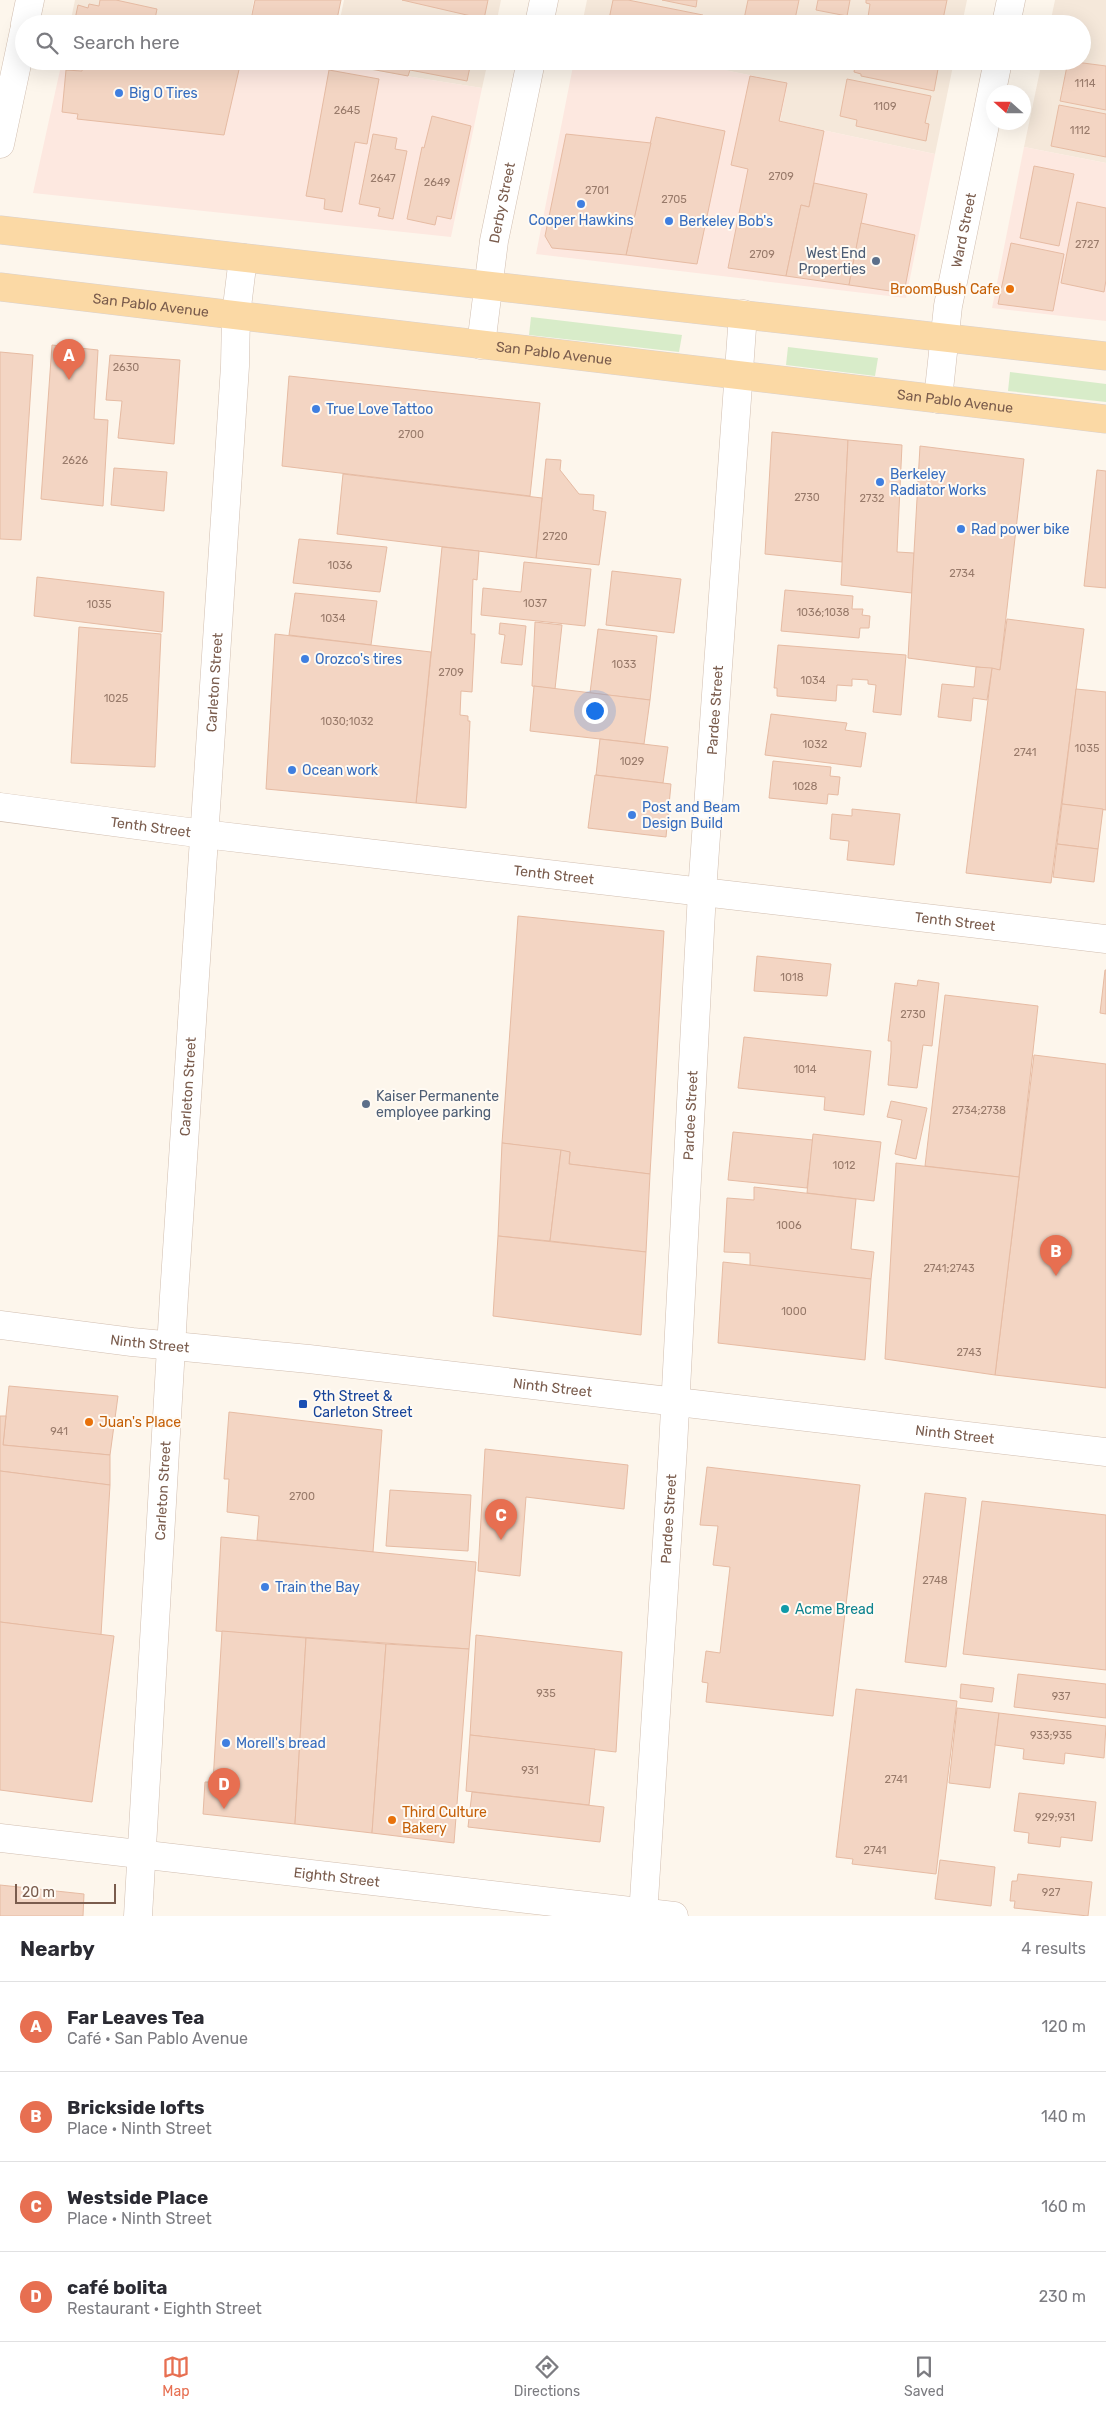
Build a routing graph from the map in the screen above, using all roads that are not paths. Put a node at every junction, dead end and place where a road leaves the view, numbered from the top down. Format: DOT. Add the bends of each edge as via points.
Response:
graph roads {
  1 [pos="30,0"];
  2 [pos="544,0"];
  3 [pos="1011,0"];
  4 [pos="27,15"];
  5 [pos="541,15"];
  6 [pos="1008,15"];
  7 [pos="16,70"];
  8 [pos="529,70"];
  9 [pos="996,70"];
  10 [pos="0,144"];
  11 [pos="0,230"];
  12 [pos="243,258"];
  13 [pos="488,285"];
  14 [pos="0,287"];
  15 [pos="742,314"];
  16 [pos="236,315"];
  17 [pos="944,337"];
  18 [pos="481,345"];
  19 [pos="1106,356"];
  20 [pos="737,376"];
  21 [pos="938,399"];
  22 [pos="1106,418"];
  23 [pos="0,807"];
  24 [pos="204,834"];
  25 [pos="702,892"];
  26 [pos="1106,939"];
  27 [pos="0,1325"];
  28 [pos="172,1346"];
  29 [pos="675,1402"];
  30 [pos="1106,1452"];
  31 [pos="0,1838"];
  32 [pos="141,1855"];
  33 [pos="643,1914"];
  34 [pos="138,1916"];
  35 [pos="674,1916"];
  1 -- 4 [label="street"];
  2 -- 5 [label="street"];
  3 -- 6 [label="street"];
  7 -- 10 [label="street"];
  8 -- 13 [label="street, Derby Street"];
  9 -- 17 [label="street, Ward Street"];
  11 -- 12 [label="main road"];
  12 -- 13 [label="main road"];
  12 -- 16 [label="street, Carleton Street"];
  13 -- 15 [label="main road"];
  13 -- 18 [label="street, Derby Street"];
  14 -- 16 [label="main road, San Pablo Avenue"];
  15 -- 17 [label="main road"];
  15 -- 20 [label="street, Pardee Street"];
  16 -- 18 [label="main road, San Pablo Avenue"];
  16 -- 24 [label="street, Carleton Street"];
  17 -- 19 [label="main road"];
  17 -- 21 [label="street, Ward Street"];
  18 -- 20 [label="main road, San Pablo Avenue"];
  20 -- 21 [label="main road, San Pablo Avenue"];
  20 -- 25 [label="street, Pardee Street"];
  21 -- 22 [label="main road, San Pablo Avenue"];
  23 -- 24 [label="street, Tenth Street"];
  24 -- 25 [label="street, Tenth Street"];
  24 -- 28 [label="street, Carleton Street"];
  25 -- 26 [label="street, Tenth Street"];
  25 -- 29 [label="street, Pardee Street"];
  27 -- 28 [label="street, Ninth Street"];
  28 -- 29 [label="street, Ninth Street"];
  28 -- 32 [label="street, Carleton Street"];
  29 -- 30 [label="street, Ninth Street"];
  29 -- 33 [label="street, Pardee Street"];
  31 -- 32 [label="street, Eighth Street"];
  32 -- 33 [label="street, Eighth Street"];
  32 -- 34 [label="street, Carleton Street"];
  33 -- 35 [label="street, Eighth Street"];
}
